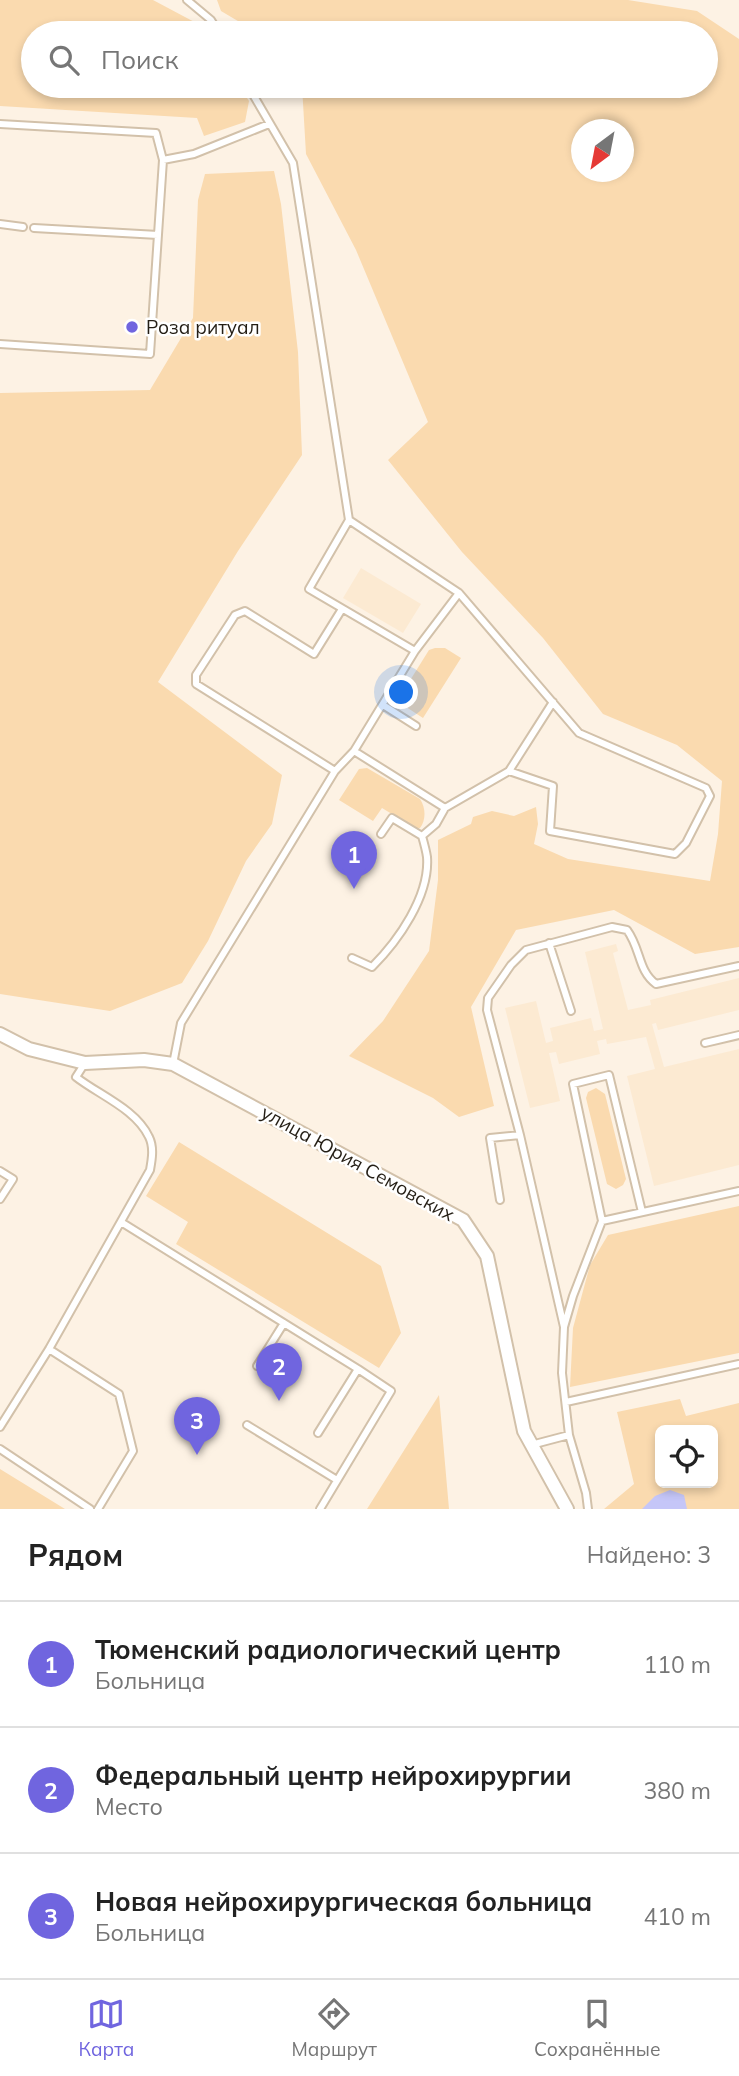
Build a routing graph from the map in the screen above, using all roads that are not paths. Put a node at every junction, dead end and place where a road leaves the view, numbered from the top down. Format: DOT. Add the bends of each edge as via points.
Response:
graph roads {
  1 [pos="187,0"];
  2 [pos="212,21"];
  3 [pos="255,98"];
  4 [pos="0,124"];
  5 [pos="269,124"];
  6 [pos="163,160"];
  7 [pos="0,224"];
  8 [pos="23,227"];
  9 [pos="34,228"];
  10 [pos="158,235"];
  11 [pos="0,344"];
  12 [pos="349,520"];
  13 [pos="459,593"];
  14 [pos="342,609"];
  15 [pos="415,651"];
  16 [pos="552,702"];
  17 [pos="383,705"];
  18 [pos="416,726"];
  19 [pos="354,751"];
  20 [pos="335,771"];
  21 [pos="509,771"];
  22 [pos="445,808"];
  23 [pos="382,834"];
  24 [pos="422,836"];
  25 [pos="548,943"];
  26 [pos="352,958"];
  27 [pos="739,966"];
  28 [pos="571,1011"];
  29 [pos="0,1034"];
  30 [pos="739,1035"];
  31 [pos="705,1043"];
  32 [pos="85,1063"];
  33 [pos="173,1064"];
  34 [pos="520,1135"];
  35 [pos="0,1171"];
  36 [pos="739,1191"];
  37 [pos="0,1199"];
  38 [pos="500,1200"];
  39 [pos="642,1212"];
  40 [pos="602,1221"];
  41 [pos="121,1222"];
  42 [pos="284,1323"];
  43 [pos="564,1327"];
  44 [pos="49,1349"];
  45 [pos="739,1364"];
  46 [pos="257,1366"];
  47 [pos="358,1369"];
  48 [pos="566,1402"];
  49 [pos="247,1425"];
  50 [pos="0,1427"];
  51 [pos="318,1433"];
  52 [pos="569,1435"];
  53 [pos="531,1445"];
  54 [pos="0,1449"];
  55 [pos="337,1480"];
  56 [pos="90,1509"];
  57 [pos="98,1509"];
  58 [pos="320,1509"];
  59 [pos="567,1509"];
  60 [pos="588,1509"];
  1 -- 2 [label="lane"];
  3 -- 5 [label="lane"];
  4 -- 6 [label="lane" via="156,133"];
  5 -- 6 [label="lane" via="194,154"];
  5 -- 12 [label="lane" via="293,163"];
  6 -- 10 [label="lane"];
  7 -- 8 [label="lane"];
  9 -- 10 [label="lane"];
  10 -- 11 [label="lane" via="150,354"];
  12 -- 13 [label="lane"];
  12 -- 14 [label="lane" via="309,589"];
  13 -- 15 [label="lane"];
  13 -- 16 [label="lane"];
  14 -- 15 [label="lane"];
  14 -- 20 [label="lane" via="314,654 245,611 234,615 196,675 196,684"];
  15 -- 17 [label="lane"];
  16 -- 21 [label="lane"];
  16 -- 21 [label="lane" via="579,733 706,788 710,796 686,843 675,854 550,831 553,786"];
  17 -- 18 [label="lane"];
  17 -- 19 [label="lane"];
  19 -- 20 [label="lane"];
  19 -- 22 [label="lane"];
  20 -- 33 [label="lane" via="181,1023"];
  21 -- 22 [label="lane"];
  22 -- 24 [label="lane"];
  23 -- 24 [label="lane" via="392,818"];
  24 -- 26 [label="lane" via="427,859 420,900 391,947 372,967"];
  25 -- 27 [label="lane" via="612,927 628,930 646,977 656,984"];
  25 -- 28 [label="lane"];
  25 -- 34 [label="lane" via="526,950 488,998 487,1010"];
  29 -- 32 [label="street, улица Юрия Семовских" via="29,1049"];
  30 -- 31 [label="lane"];
  32 -- 33 [label="street, улица Юрия Семовских" via="144,1060"];
  32 -- 41 [label="lane" via="76,1077 131,1115 149,1137 150,1170"];
  33 -- 53 [label="street, улица Юрия Семовских" via="463,1220 486,1256"];
  34 -- 38 [label="lane" via="490,1138"];
  34 -- 43 [label="lane"];
  35 -- 37 [label="lane" via="13,1179"];
  36 -- 39 [label="lane"];
  39 -- 40 [label="lane"];
  39 -- 40 [label="lane" via="610,1076 573,1084"];
  40 -- 43 [label="lane"];
  41 -- 42 [label="lane"];
  41 -- 44 [label="lane"];
  42 -- 46 [label="lane"];
  42 -- 47 [label="lane"];
  43 -- 48 [label="lane"];
  44 -- 50 [label="lane"];
  44 -- 57 [label="lane" via="119,1394 133,1451"];
  45 -- 48 [label="lane"];
  47 -- 51 [label="lane"];
  47 -- 55 [label="lane" via="391,1391"];
  48 -- 52 [label="lane"];
  49 -- 55 [label="lane"];
  52 -- 53 [label="lane"];
  52 -- 60 [label="lane"];
  53 -- 59 [label="street, улица Юрия Семовских"];
  54 -- 56 [label="lane"];
  55 -- 58 [label="lane"];
}
